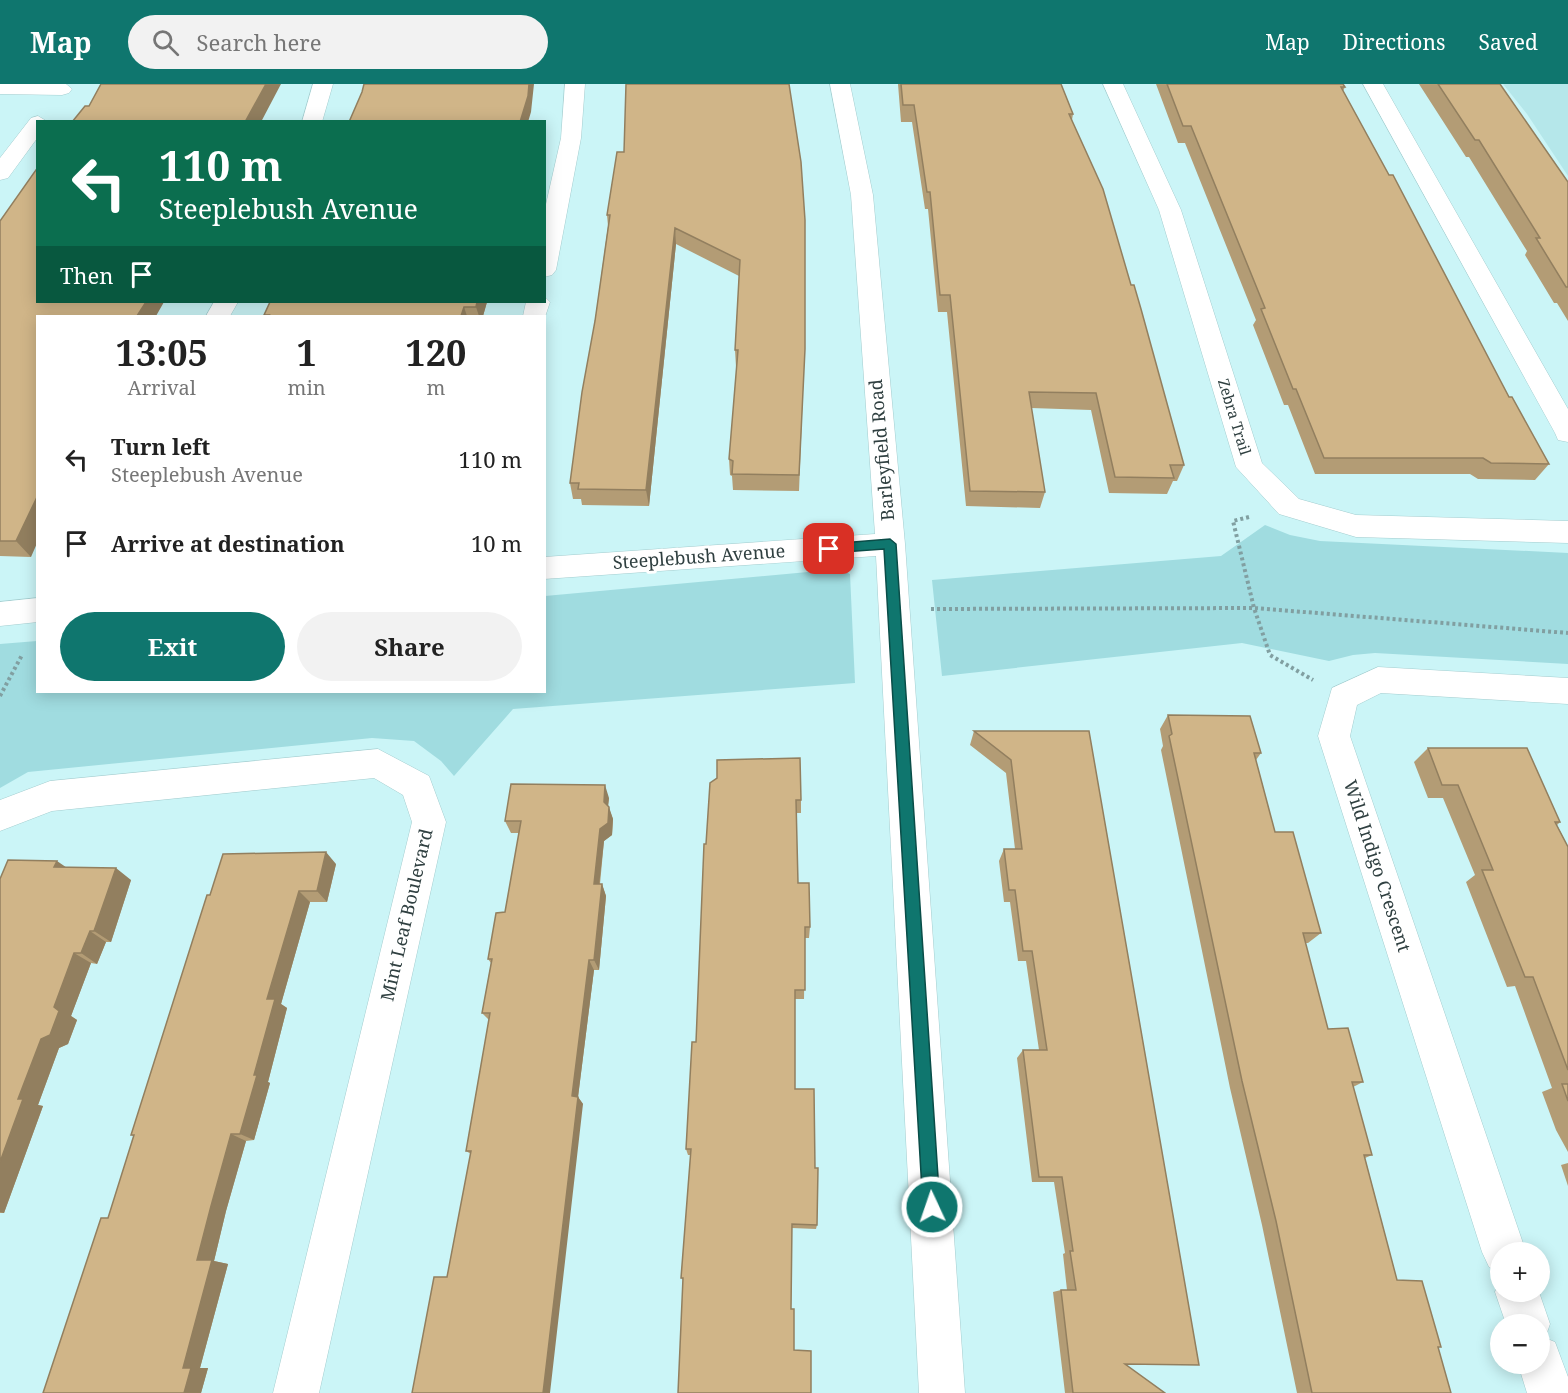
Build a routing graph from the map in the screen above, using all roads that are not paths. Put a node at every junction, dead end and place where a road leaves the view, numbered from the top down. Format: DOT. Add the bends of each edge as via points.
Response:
graph roads {
  1 [pos="323,84"];
  2 [pos="575,84"];
  3 [pos="840,84"];
  4 [pos="1113,84"];
  5 [pos="1373,84"];
  6 [pos="64,86"];
  7 [pos="0,88"];
  8 [pos="39,120"];
  9 [pos="313,120"];
  10 [pos="36,125"];
  11 [pos="0,173"];
  12 [pos="546,260"];
  13 [pos="1568,433"];
  14 [pos="1568,532"];
  15 [pos="890,544"];
  16 [pos="546,568"];
  17 [pos="36,610"];
  18 [pos="0,614"];
  19 [pos="1568,691"];
  20 [pos="0,816"];
  21 [pos="1501,1242"];
  22 [pos="1544,1374"];
  23 [pos="296,1393"];
  24 [pos="942,1393"];
  25 [pos="1550,1393"];
  1 -- 9 [label="street"];
  2 -- 12 [label="street" via="571,138"];
  3 -- 15 [label="street, Barleyfield Road" via="862,195"];
  4 -- 14 [label="street, Zebra Trail" via="1170,210 1250,467 1289,507 1356,526"];
  5 -- 13 [label="street"];
  6 -- 7 [label="street"];
  6 -- 8 [label="street"];
  10 -- 11 [label="street"];
  15 -- 16 [label="street, Steeplebush Avenue"];
  15 -- 24 [label="street, Barleyfield Road"];
  17 -- 18 [label="street"];
  19 -- 21 [label="street, Wild Indigo Crescent" via="1378,680 1343,697 1335,736"];
  20 -- 23 [label="street, Mint Leaf Boulevard" via="50,796 378,763 417,786 429,822"];
  22 -- 25 [label="street"];
}
